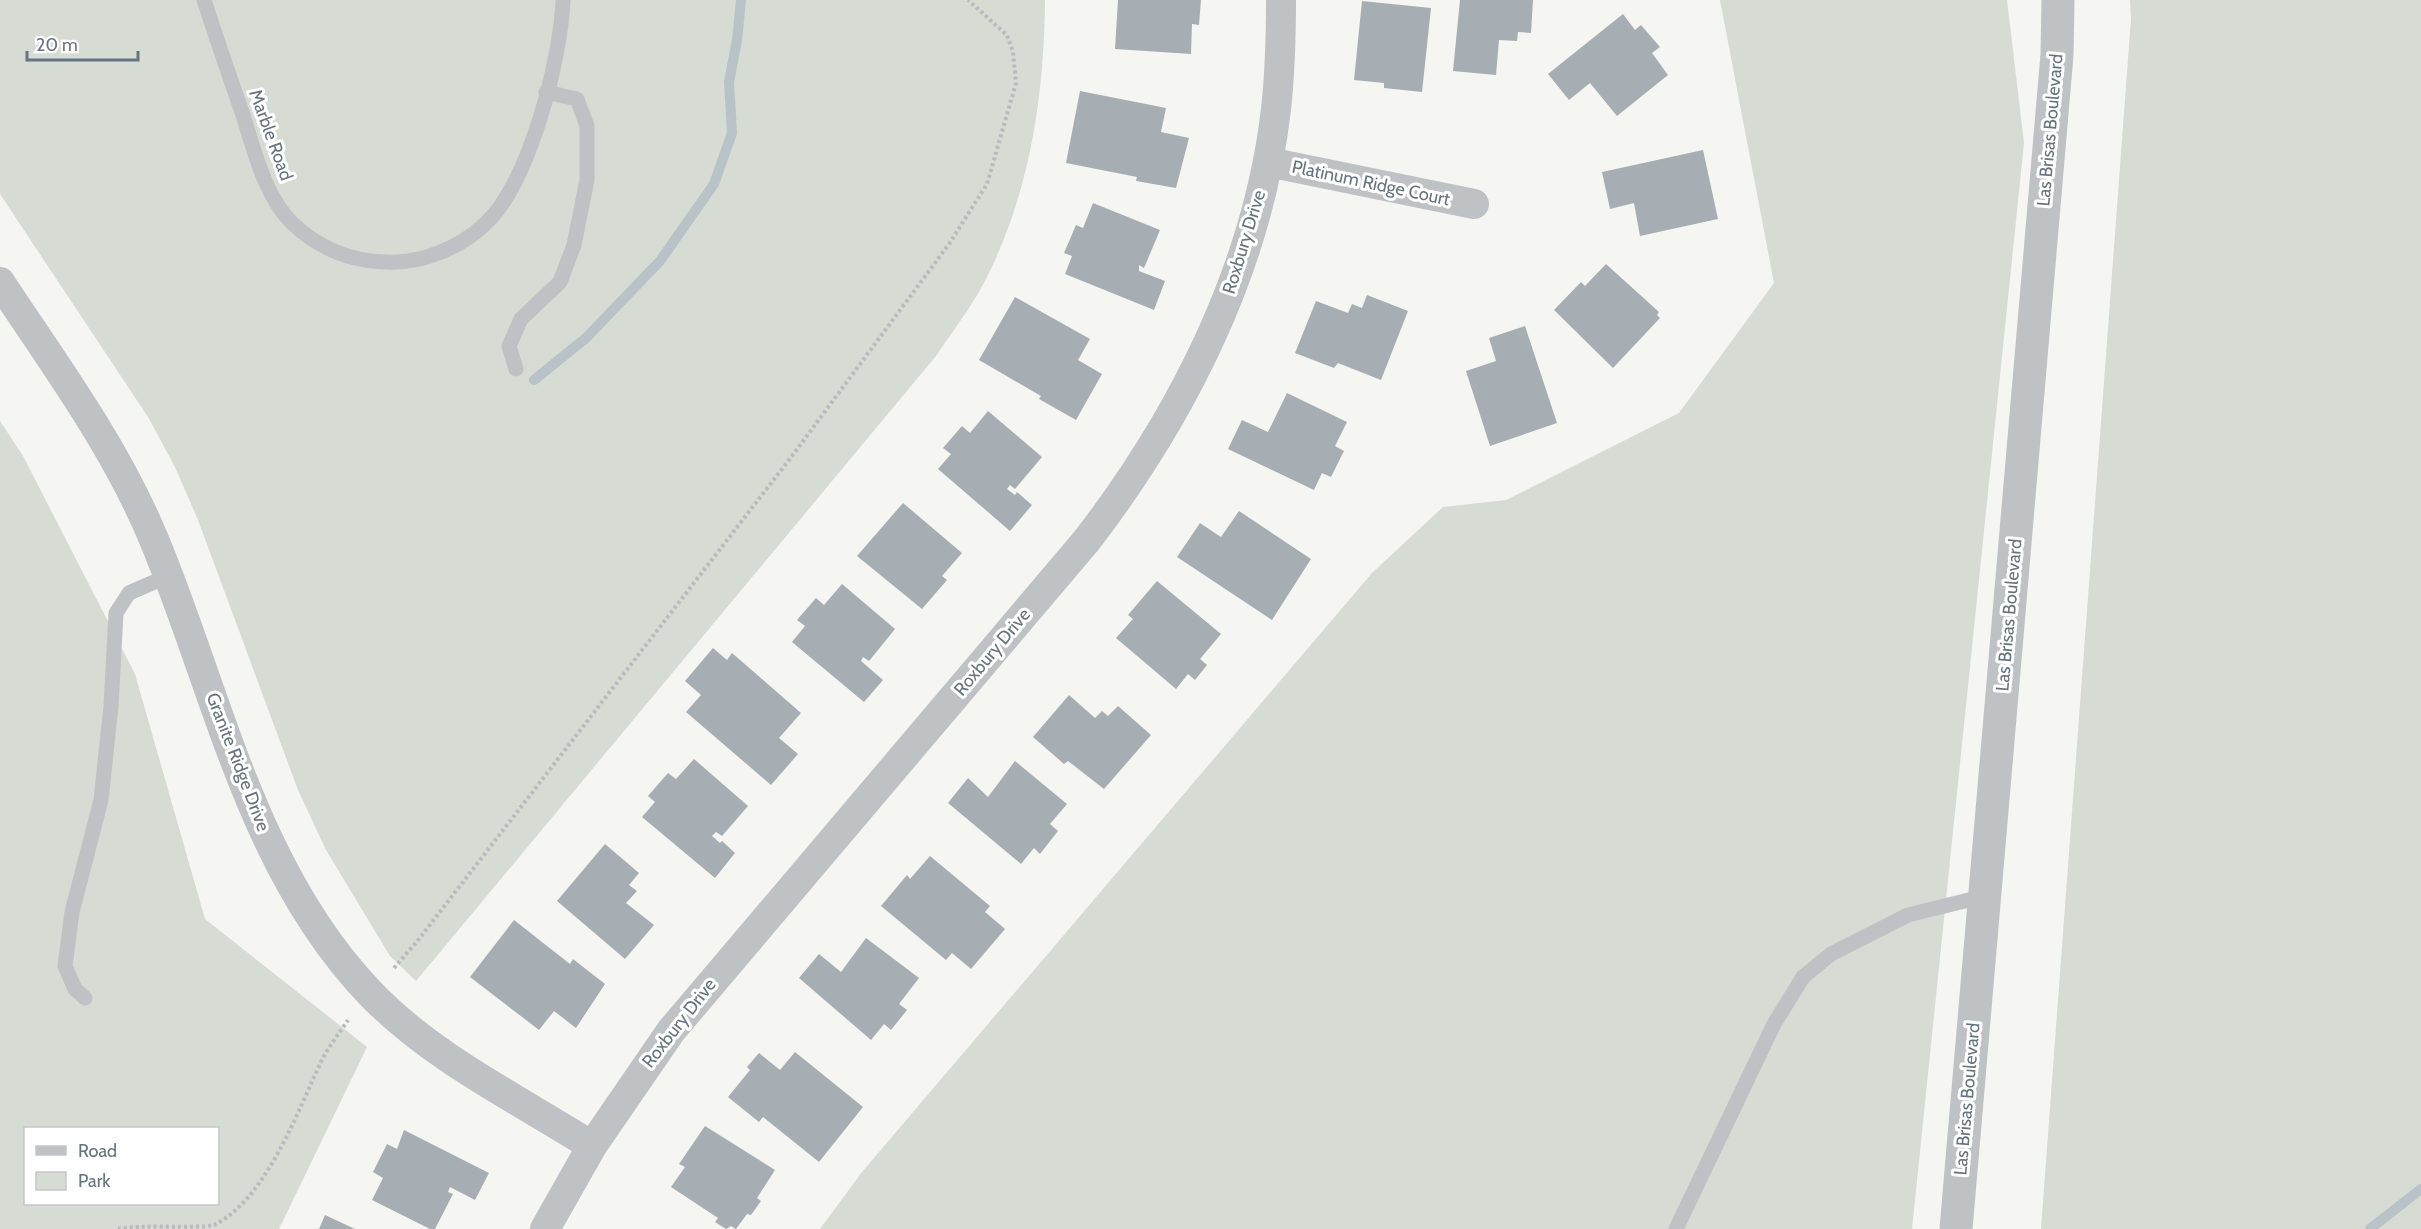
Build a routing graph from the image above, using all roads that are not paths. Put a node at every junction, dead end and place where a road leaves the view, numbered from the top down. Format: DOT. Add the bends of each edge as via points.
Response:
graph roads {
  1 [pos="204,0"];
  2 [pos="563,0"];
  3 [pos="1281,0"];
  4 [pos="2058,0"];
  5 [pos="546,92"];
  6 [pos="1268,162"];
  7 [pos="1474,204"];
  8 [pos="0,282"];
  9 [pos="516,369"];
  10 [pos="168,576"];
  11 [pos="1985,896"];
  12 [pos="85,998"];
  13 [pos="592,1146"];
  14 [pos="545,1229"];
  15 [pos="1676,1229"];
  16 [pos="1956,1229"];
  1 -- 5 [label="lane, Marble Road" via="269,190 291,222 325,247 362,261 397,263 428,257 459,243 486,224 508,195 525,160"];
  2 -- 5 [label="lane, Marble Road" via="555,61"];
  3 -- 6 [label="street, Roxbury Drive" via="1276,109"];
  4 -- 11 [label="street, Las Brisas Boulevard" via="2057,55"];
  5 -- 9 [label="lane" via="577,99 587,126 587,180 574,245 560,282 521,319 509,346"];
  6 -- 7 [label="street, Platinum Ridge Court"];
  6 -- 13 [label="street, Roxbury Drive" via="1214,332 1159,438 1116,502 671,1030"];
  8 -- 10 [label="street, Granite Ridge Drive" via="106,442 127,480"];
  10 -- 12 [label="lane" via="129,593 116,613 101,800 72,912 65,966 75,989"];
  10 -- 13 [label="street, Granite Ridge Drive" via="261,825 297,896 332,949 371,994 414,1031"];
  11 -- 15 [label="lane" via="1908,915 1831,954 1803,977 1774,1023"];
  11 -- 16 [label="street, Las Brisas Boulevard"];
  13 -- 14 [label="street, Roxbury Drive"];
}
